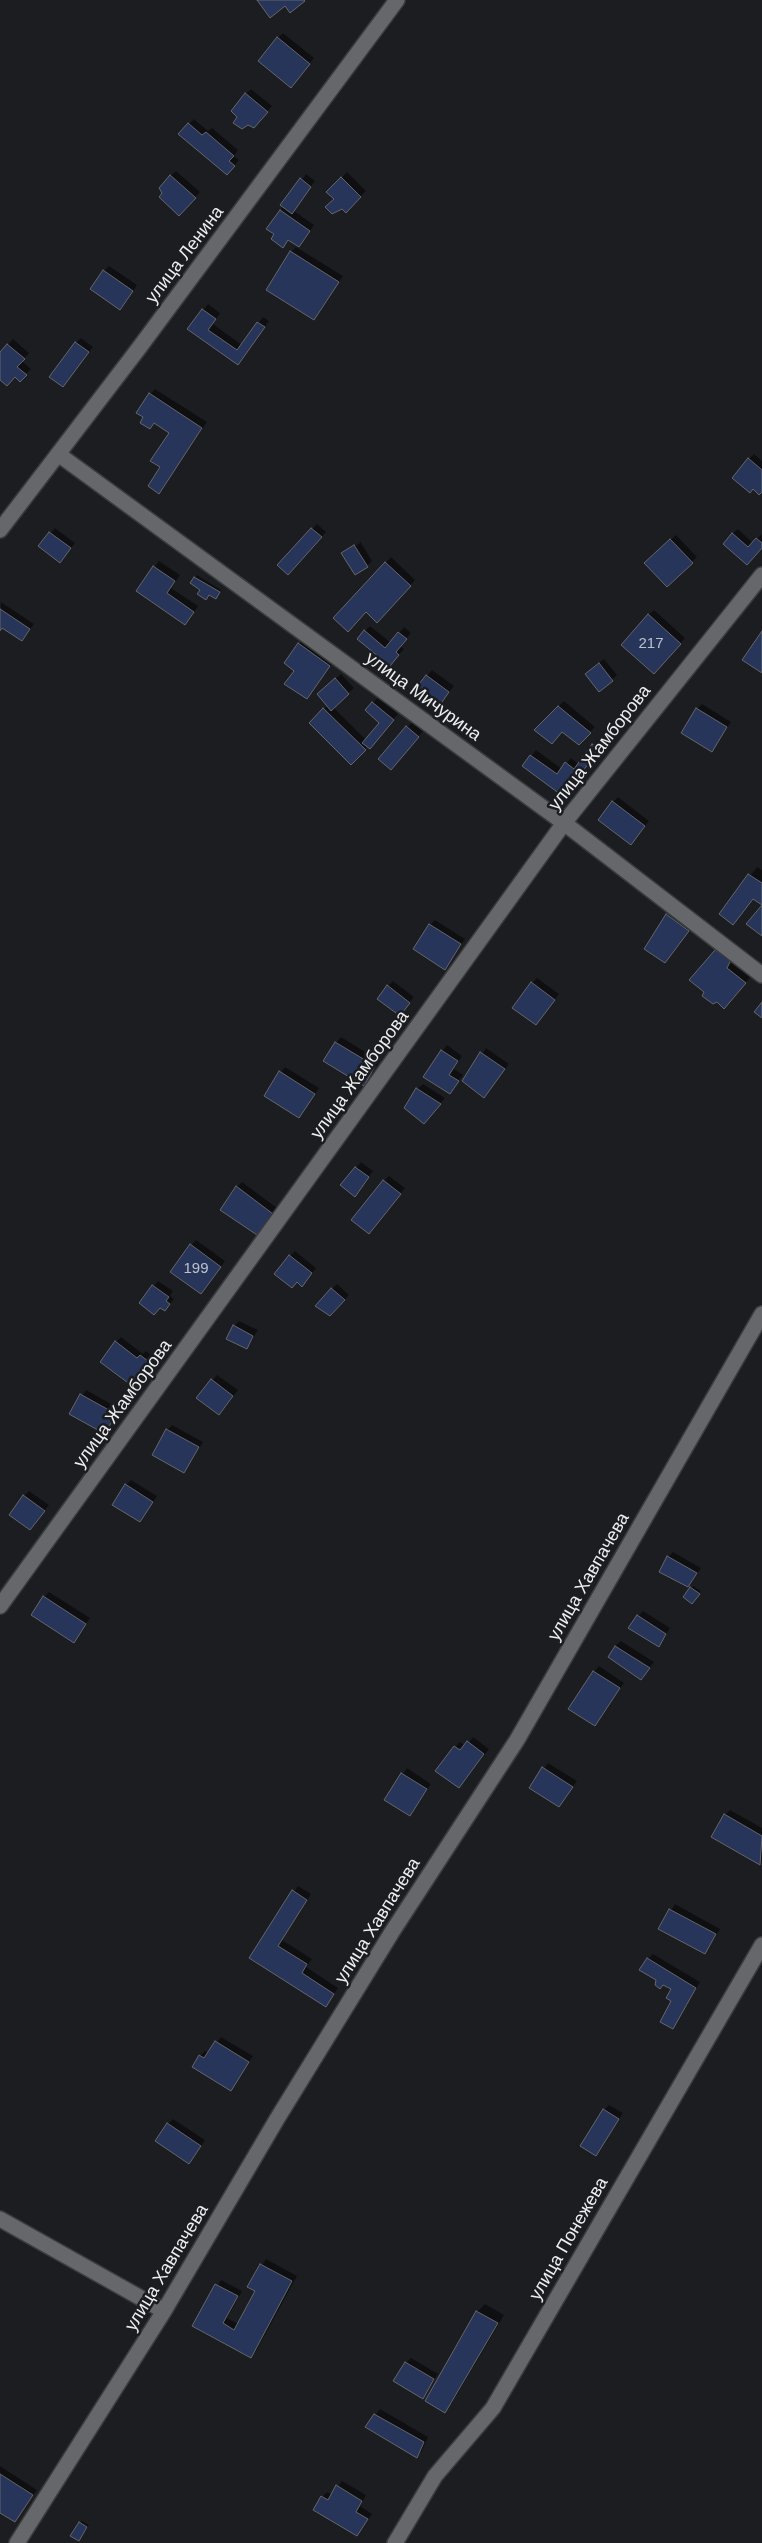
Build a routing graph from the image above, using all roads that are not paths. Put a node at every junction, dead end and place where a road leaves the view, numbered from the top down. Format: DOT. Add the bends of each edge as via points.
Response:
graph roads {
  1 [pos="397,0"];
  2 [pos="58,454"];
  3 [pos="0,530"];
  4 [pos="762,575"];
  5 [pos="564,823"];
  6 [pos="762,975"];
  7 [pos="762,1314"];
  8 [pos="0,1606"];
  9 [pos="762,1945"];
  10 [pos="0,2218"];
  11 [pos="164,2311"];
  12 [pos="17,2543"];
  13 [pos="395,2543"];
  1 -- 2 [label="street, улица Ленина"];
  2 -- 3 [label="street, улица Ленина"];
  2 -- 5 [label="street, улица Мичурина"];
  4 -- 5 [label="street, улица Жамборова"];
  5 -- 6 [label="street, улица Мичурина"];
  5 -- 8 [label="street, улица Жамборова"];
  7 -- 11 [label="street, улица Хавпачева" via="517,1740 392,1932"];
  9 -- 13 [label="street, улица Понежева" via="493,2408 435,2476"];
  10 -- 11 [label="street"];
  11 -- 12 [label="street, улица Хавпачева"];
}
